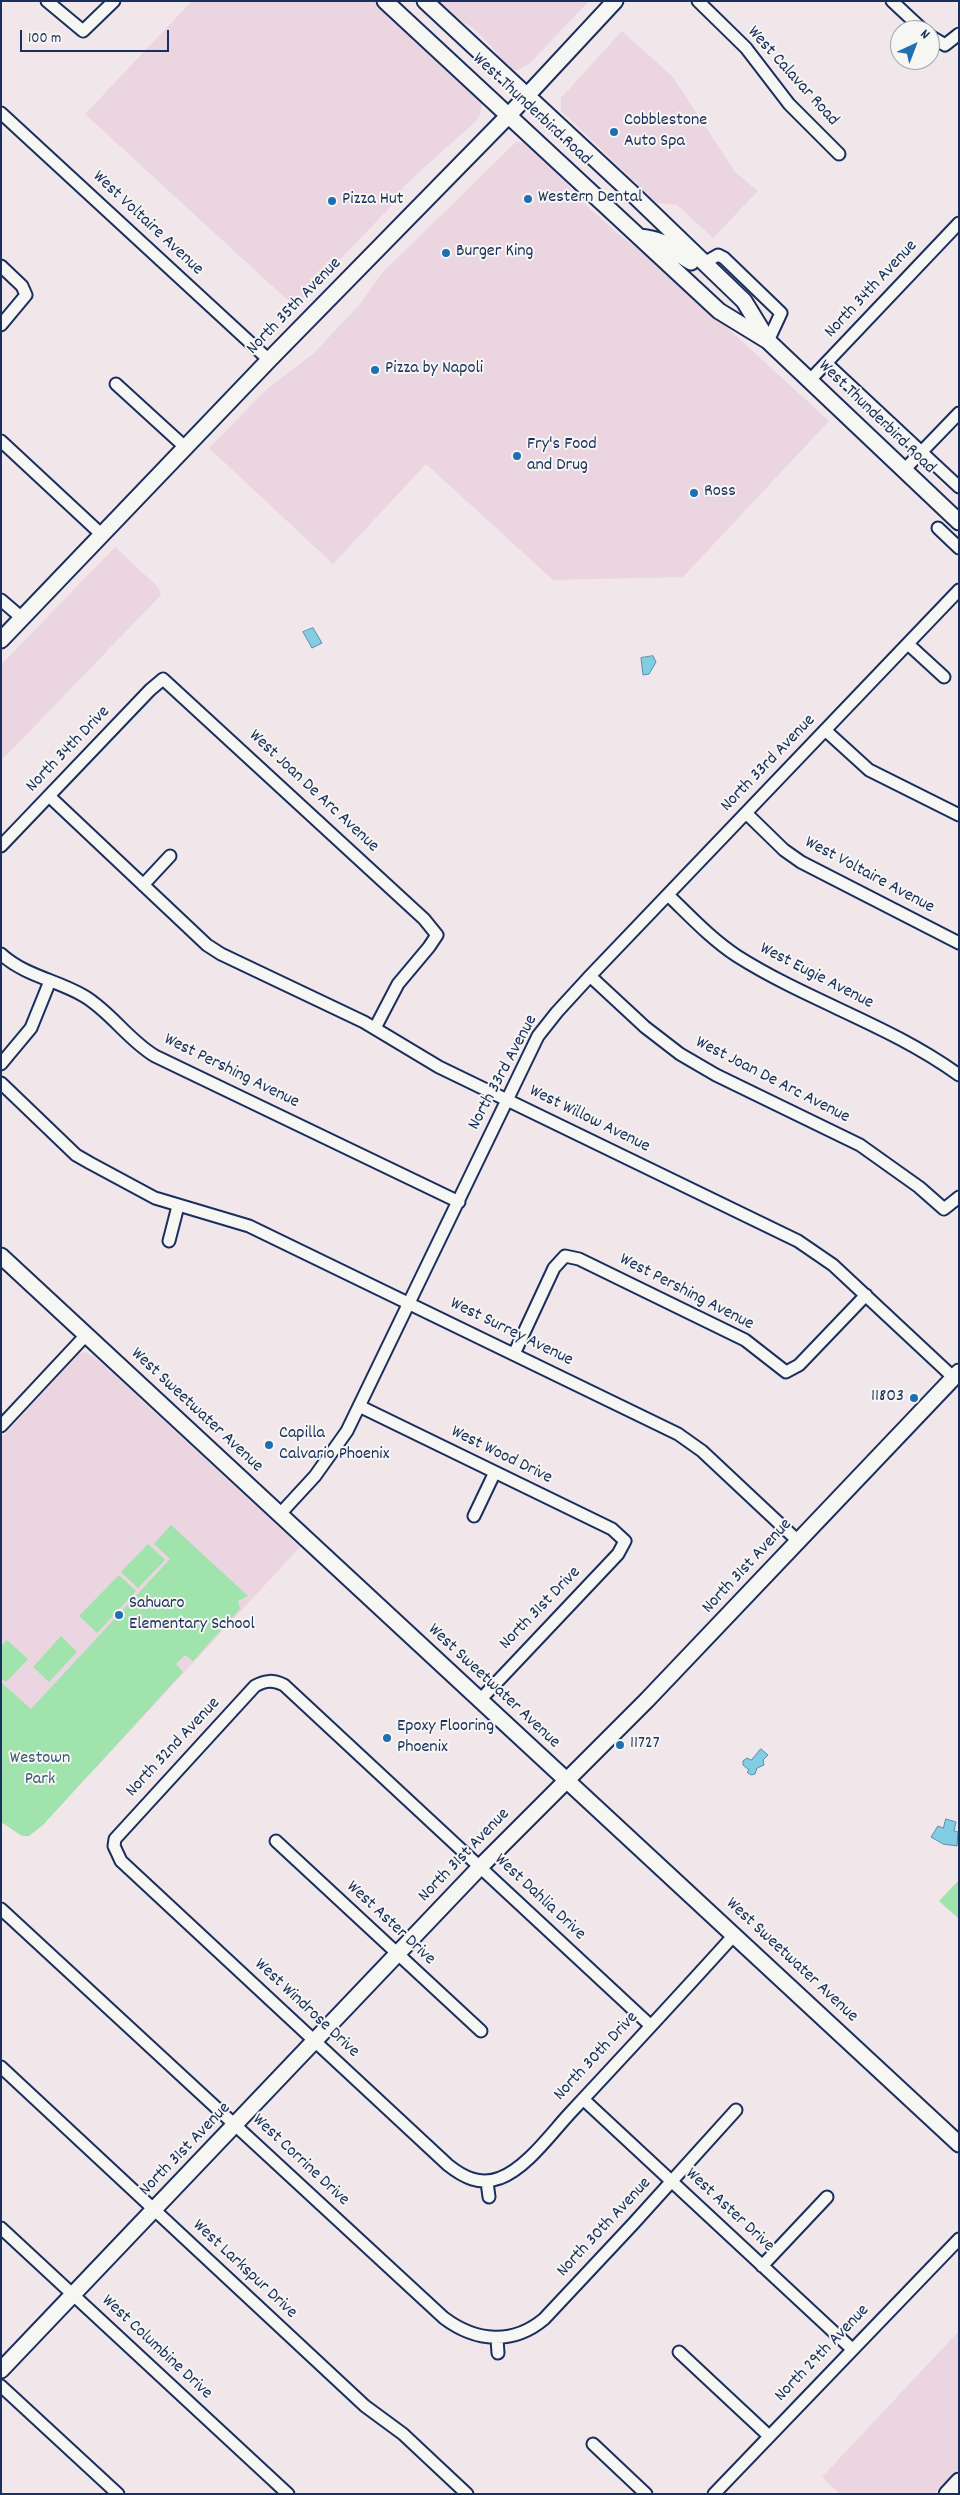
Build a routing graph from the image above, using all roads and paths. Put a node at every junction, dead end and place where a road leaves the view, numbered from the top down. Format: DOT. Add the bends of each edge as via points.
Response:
graph roads {
  1 [pos="47,1"];
  2 [pos="114,1"];
  3 [pos="385,1"];
  4 [pos="425,1"];
  5 [pos="615,1"];
  6 [pos="698,1"];
  7 [pos="892,1"];
  8 [pos="912,20"];
  9 [pos="959,34"];
  10 [pos="940,42"];
  11 [pos="528,96"];
  12 [pos="1,114"];
  13 [pos="509,115"];
  14 [pos="839,154"];
  15 [pos="959,223"];
  16 [pos="640,237"];
  17 [pos="704,263"];
  18 [pos="1,266"];
  19 [pos="717,276"];
  20 [pos="1,325"];
  21 [pos="768,341"];
  22 [pos="269,360"];
  23 [pos="826,363"];
  24 [pos="810,380"];
  25 [pos="116,384"];
  26 [pos="959,413"];
  27 [pos="1,441"];
  28 [pos="186,447"];
  29 [pos="922,452"];
  30 [pos="904,470"];
  31 [pos="959,487"];
  32 [pos="959,522"];
  33 [pos="938,528"];
  34 [pos="101,534"];
  35 [pos="959,548"];
  36 [pos="959,590"];
  37 [pos="1,600"];
  38 [pos="22,618"];
  39 [pos="1,640"];
  40 [pos="908,644"];
  41 [pos="944,677"];
  42 [pos="163,679"];
  43 [pos="825,730"];
  44 [pos="48,796"];
  45 [pos="746,813"];
  46 [pos="959,815"];
  47 [pos="1,846"];
  48 [pos="170,856"];
  49 [pos="143,885"];
  50 [pos="668,895"];
  51 [pos="959,943"];
  52 [pos="1,954"];
  53 [pos="590,976"];
  54 [pos="50,982"];
  55 [pos="375,1028"];
  56 [pos="1,1064"];
  57 [pos="959,1075"];
  58 [pos="1,1083"];
  59 [pos="507,1100"];
  60 [pos="959,1197"];
  61 [pos="459,1202"];
  62 [pos="178,1206"];
  63 [pos="169,1241"];
  64 [pos="1,1256"];
  65 [pos="866,1295"];
  66 [pos="408,1304"];
  67 [pos="86,1335"];
  68 [pos="514,1354"];
  69 [pos="956,1375"];
  70 [pos="359,1406"];
  71 [pos="1,1425"];
  72 [pos="495,1472"];
  73 [pos="280,1514"];
  74 [pos="474,1516"];
  75 [pos="625,1541"];
  76 [pos="798,1541"];
  77 [pos="268,1681"];
  78 [pos="480,1700"];
  79 [pos="566,1780"];
  80 [pos="276,1841"];
  81 [pos="114,1846"];
  82 [pos="480,1867"];
  83 [pos="1,1908"];
  84 [pos="735,1934"];
  85 [pos="397,1955"];
  86 [pos="651,2026"];
  87 [pos="481,2031"];
  88 [pos="315,2041"];
  89 [pos="1,2067"];
  90 [pos="583,2099"];
  91 [pos="736,2110"];
  92 [pos="235,2125"];
  93 [pos="959,2144"];
  94 [pos="671,2181"];
  95 [pos="487,2182"];
  96 [pos="489,2197"];
  97 [pos="827,2197"];
  98 [pos="154,2210"];
  99 [pos="1,2228"];
  100 [pos="959,2239"];
  101 [pos="762,2266"];
  102 [pos="73,2295"];
  103 [pos="497,2338"];
  104 [pos="852,2349"];
  105 [pos="679,2352"];
  106 [pos="498,2353"];
  107 [pos="1,2370"];
  108 [pos="1,2386"];
  109 [pos="769,2436"];
  110 [pos="594,2444"];
  111 [pos="959,2482"];
  112 [pos="118,2494"];
  113 [pos="288,2494"];
  114 [pos="467,2494"];
  115 [pos="646,2494"];
  116 [pos="714,2494"];
  117 [pos="947,2494"];
  1 -- 2 [label="street" via="83,31"];
  3 -- 13 [label="street, West Thunderbird Road"];
  4 -- 11 [label="street, West Thunderbird Road"];
  5 -- 11 [label="street, North 35th Avenue"];
  6 -- 14 [label="street, West Calavar Road" via="746,48 789,104"];
  7 -- 8 [label="street"];
  9 -- 10 [label="street" via="945,45"];
  11 -- 13 [label="street, North 35th Avenue"];
  11 -- 17 [label="street, West Thunderbird Road"];
  12 -- 22 [label="street, West Voltaire Avenue"];
  13 -- 16 [label="street, West Thunderbird Road"];
  13 -- 22 [label="street, North 35th Avenue"];
  15 -- 23 [label="street, North 34th Avenue"];
  16 -- 19 [label="street" via="669,244"];
  16 -- 21 [label="street, West Thunderbird Road" via="719,311"];
  17 -- 19 [label="street, West Thunderbird Road"];
  17 -- 21 [label="street" via="718,255 724,258 781,313"];
  18 -- 20 [label="street" via="22,286 26,295"];
  19 -- 21 [label="street, West Thunderbird Road" via="744,301"];
  21 -- 24 [label="street, West Thunderbird Road"];
  22 -- 28 [label="street, North 35th Avenue"];
  23 -- 24 [label="street, North 34th Avenue"];
  23 -- 29 [label="street, West Thunderbird Road"];
  24 -- 30 [label="street, West Thunderbird Road"];
  25 -- 28 [label="street"];
  26 -- 29 [label="street"];
  27 -- 34 [label="street"];
  28 -- 34 [label="street, North 35th Avenue"];
  29 -- 30 [label="street"];
  29 -- 31 [label="street, West Thunderbird Road"];
  30 -- 32 [label="street, West Thunderbird Road"];
  33 -- 35 [label="street"];
  34 -- 38 [label="street, North 35th Avenue"];
  36 -- 40 [label="street, North 33rd Avenue"];
  37 -- 38 [label="street"];
  38 -- 39 [label="street, North 35th Avenue"];
  40 -- 41 [label="street"];
  40 -- 43 [label="street, North 33rd Avenue"];
  42 -- 44 [label="street, North 34th Drive"];
  42 -- 55 [label="street, West Joan De Arc Avenue" via="437,935 398,984"];
  43 -- 45 [label="street, North 33rd Avenue"];
  43 -- 46 [label="street" via="868,770"];
  44 -- 47 [label="street, North 34th Drive"];
  44 -- 49 [label="street, West Willow Avenue"];
  45 -- 50 [label="street, North 33rd Avenue"];
  45 -- 51 [label="street, West Voltaire Avenue" via="801,862"];
  48 -- 49 [label="street"];
  49 -- 55 [label="street, West Willow Avenue" via="207,945"];
  50 -- 53 [label="street, North 33rd Avenue"];
  50 -- 57 [label="street, West Eugie Avenue" via="736,955 919,1048"];
  52 -- 54 [label="street, West Pershing Avenue" via="21,969"];
  53 -- 59 [label="street, North 33rd Avenue" via="538,1036"];
  53 -- 60 [label="street, West Joan De Arc Avenue" via="644,1027 680,1054 860,1145 944,1209"];
  54 -- 56 [label="street" via="32,1028"];
  54 -- 61 [label="street, West Pershing Avenue" via="84,996 141,1048"];
  55 -- 59 [label="street, West Willow Avenue" via="430,1062"];
  58 -- 62 [label="street, West Surrey Avenue" via="76,1154 133,1187"];
  59 -- 61 [label="street, North 33rd Avenue"];
  59 -- 65 [label="street, West Willow Avenue" via="798,1242 833,1265"];
  61 -- 66 [label="street, North 33rd Avenue"];
  62 -- 63 [label="street"];
  62 -- 66 [label="street, West Surrey Avenue" via="249,1226"];
  64 -- 67 [label="street, West Sweetwater Avenue"];
  65 -- 68 [label="street, West Pershing Avenue" via="799,1365 786,1372 745,1340 578,1259 565,1256 554,1268"];
  65 -- 69 [label="street, West Willow Avenue"];
  66 -- 68 [label="street, West Surrey Avenue"];
  66 -- 70 [label="street, North 33rd Avenue"];
  67 -- 71 [label="street"];
  67 -- 73 [label="street, West Sweetwater Avenue"];
  68 -- 76 [label="street, West Surrey Avenue" via="691,1442"];
  69 -- 76 [label="street, North 31st Avenue"];
  70 -- 72 [label="street, West Wood Drive"];
  70 -- 73 [label="street, North 33rd Avenue" via="337,1446"];
  72 -- 74 [label="street"];
  72 -- 75 [label="street, West Wood Drive" via="612,1529"];
  73 -- 78 [label="street, West Sweetwater Avenue"];
  75 -- 78 [label="street, North 31st Drive" via="618,1554"];
  76 -- 79 [label="street, North 31st Avenue"];
  77 -- 81 [label="street, North 32nd Avenue" via="255,1686 120,1832"];
  77 -- 82 [label="street, West Dahlia Drive" via="284,1685"];
  78 -- 79 [label="street, West Sweetwater Avenue"];
  79 -- 82 [label="street, North 31st Avenue"];
  79 -- 84 [label="street, West Sweetwater Avenue"];
  80 -- 85 [label="street, West Aster Drive"];
  81 -- 88 [label="street, West Windrose Drive" via="121,1861"];
  82 -- 85 [label="street, North 31st Avenue"];
  82 -- 86 [label="street, West Dahlia Drive"];
  83 -- 92 [label="street, West Corrine Drive"];
  84 -- 86 [label="street, North 30th Drive"];
  84 -- 93 [label="street, West Sweetwater Avenue"];
  85 -- 87 [label="street, West Aster Drive"];
  85 -- 88 [label="street, North 31st Avenue"];
  86 -- 90 [label="street, North 30th Drive"];
  88 -- 92 [label="street, North 31st Avenue"];
  88 -- 95 [label="street, West Windrose Drive" via="448,2165 467,2177"];
  89 -- 98 [label="street, West Larkspur Drive"];
  90 -- 94 [label="street, West Aster Drive"];
  90 -- 95 [label="street, North 30th Drive" via="523,2163 501,2178"];
  91 -- 94 [label="street, North 30th Avenue"];
  92 -- 98 [label="street, North 31st Avenue"];
  92 -- 103 [label="street, West Corrine Drive" via="444,2318 473,2335"];
  94 -- 101 [label="street, West Aster Drive"];
  94 -- 103 [label="street, North 30th Avenue" via="544,2319 517,2334"];
  95 -- 96 [label="street"];
  97 -- 101 [label="street"];
  98 -- 102 [label="street, North 31st Avenue"];
  98 -- 114 [label="street, West Larkspur Drive" via="365,2406 403,2434"];
  99 -- 102 [label="street, West Columbine Drive"];
  100 -- 104 [label="street, North 29th Avenue"];
  101 -- 104 [label="street, West Aster Drive"];
  102 -- 107 [label="street, North 31st Avenue"];
  102 -- 113 [label="street, West Columbine Drive"];
  103 -- 106 [label="street"];
  104 -- 109 [label="street, North 29th Avenue"];
  105 -- 109 [label="street"];
  108 -- 112 [label="street"];
  109 -- 116 [label="street, North 29th Avenue"];
  110 -- 115 [label="street"];
  111 -- 117 [label="street"];
}
